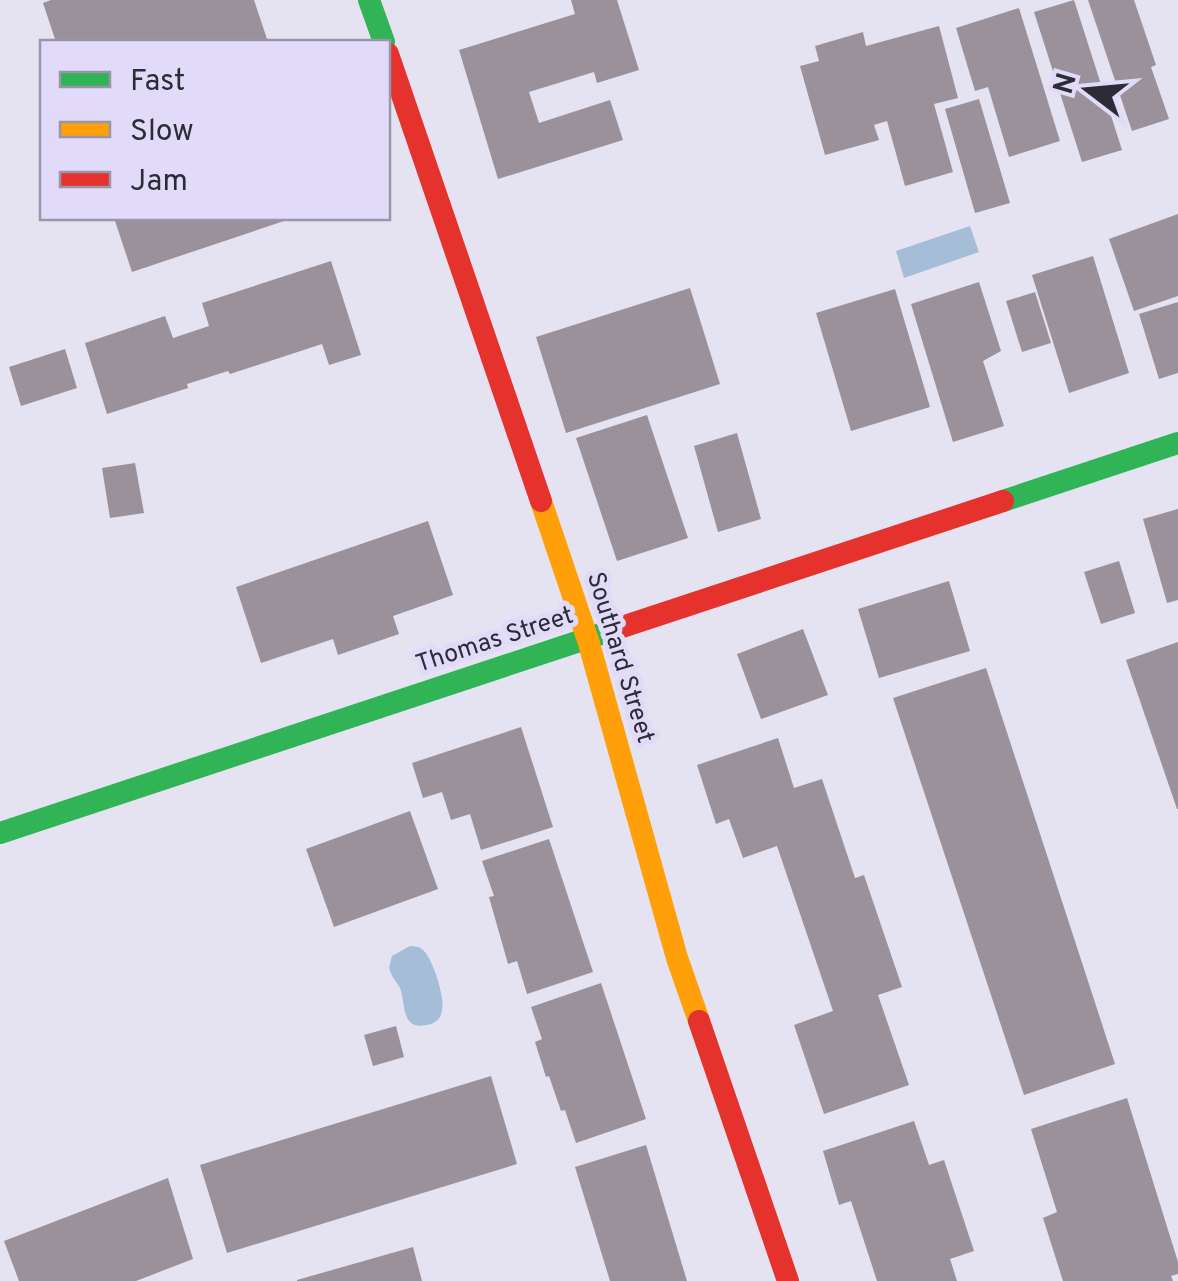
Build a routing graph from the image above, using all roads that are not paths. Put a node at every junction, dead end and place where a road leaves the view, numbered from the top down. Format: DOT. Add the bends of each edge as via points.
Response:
graph roads {
  1 [pos="369,0"];
  2 [pos="383,40"];
  3 [pos="390,60"];
  4 [pos="1178,442"];
  5 [pos="588,640"];
  6 [pos="0,833"];
  7 [pos="788,1281"];
  1 -- 2 [label="street"];
  3 -- 5 [label="street, Southard Street"];
  4 -- 5 [label="street, Thomas Street"];
  5 -- 6 [label="street, Thomas Street"];
  5 -- 7 [label="street, Southard Street" via="678,958"];
}
